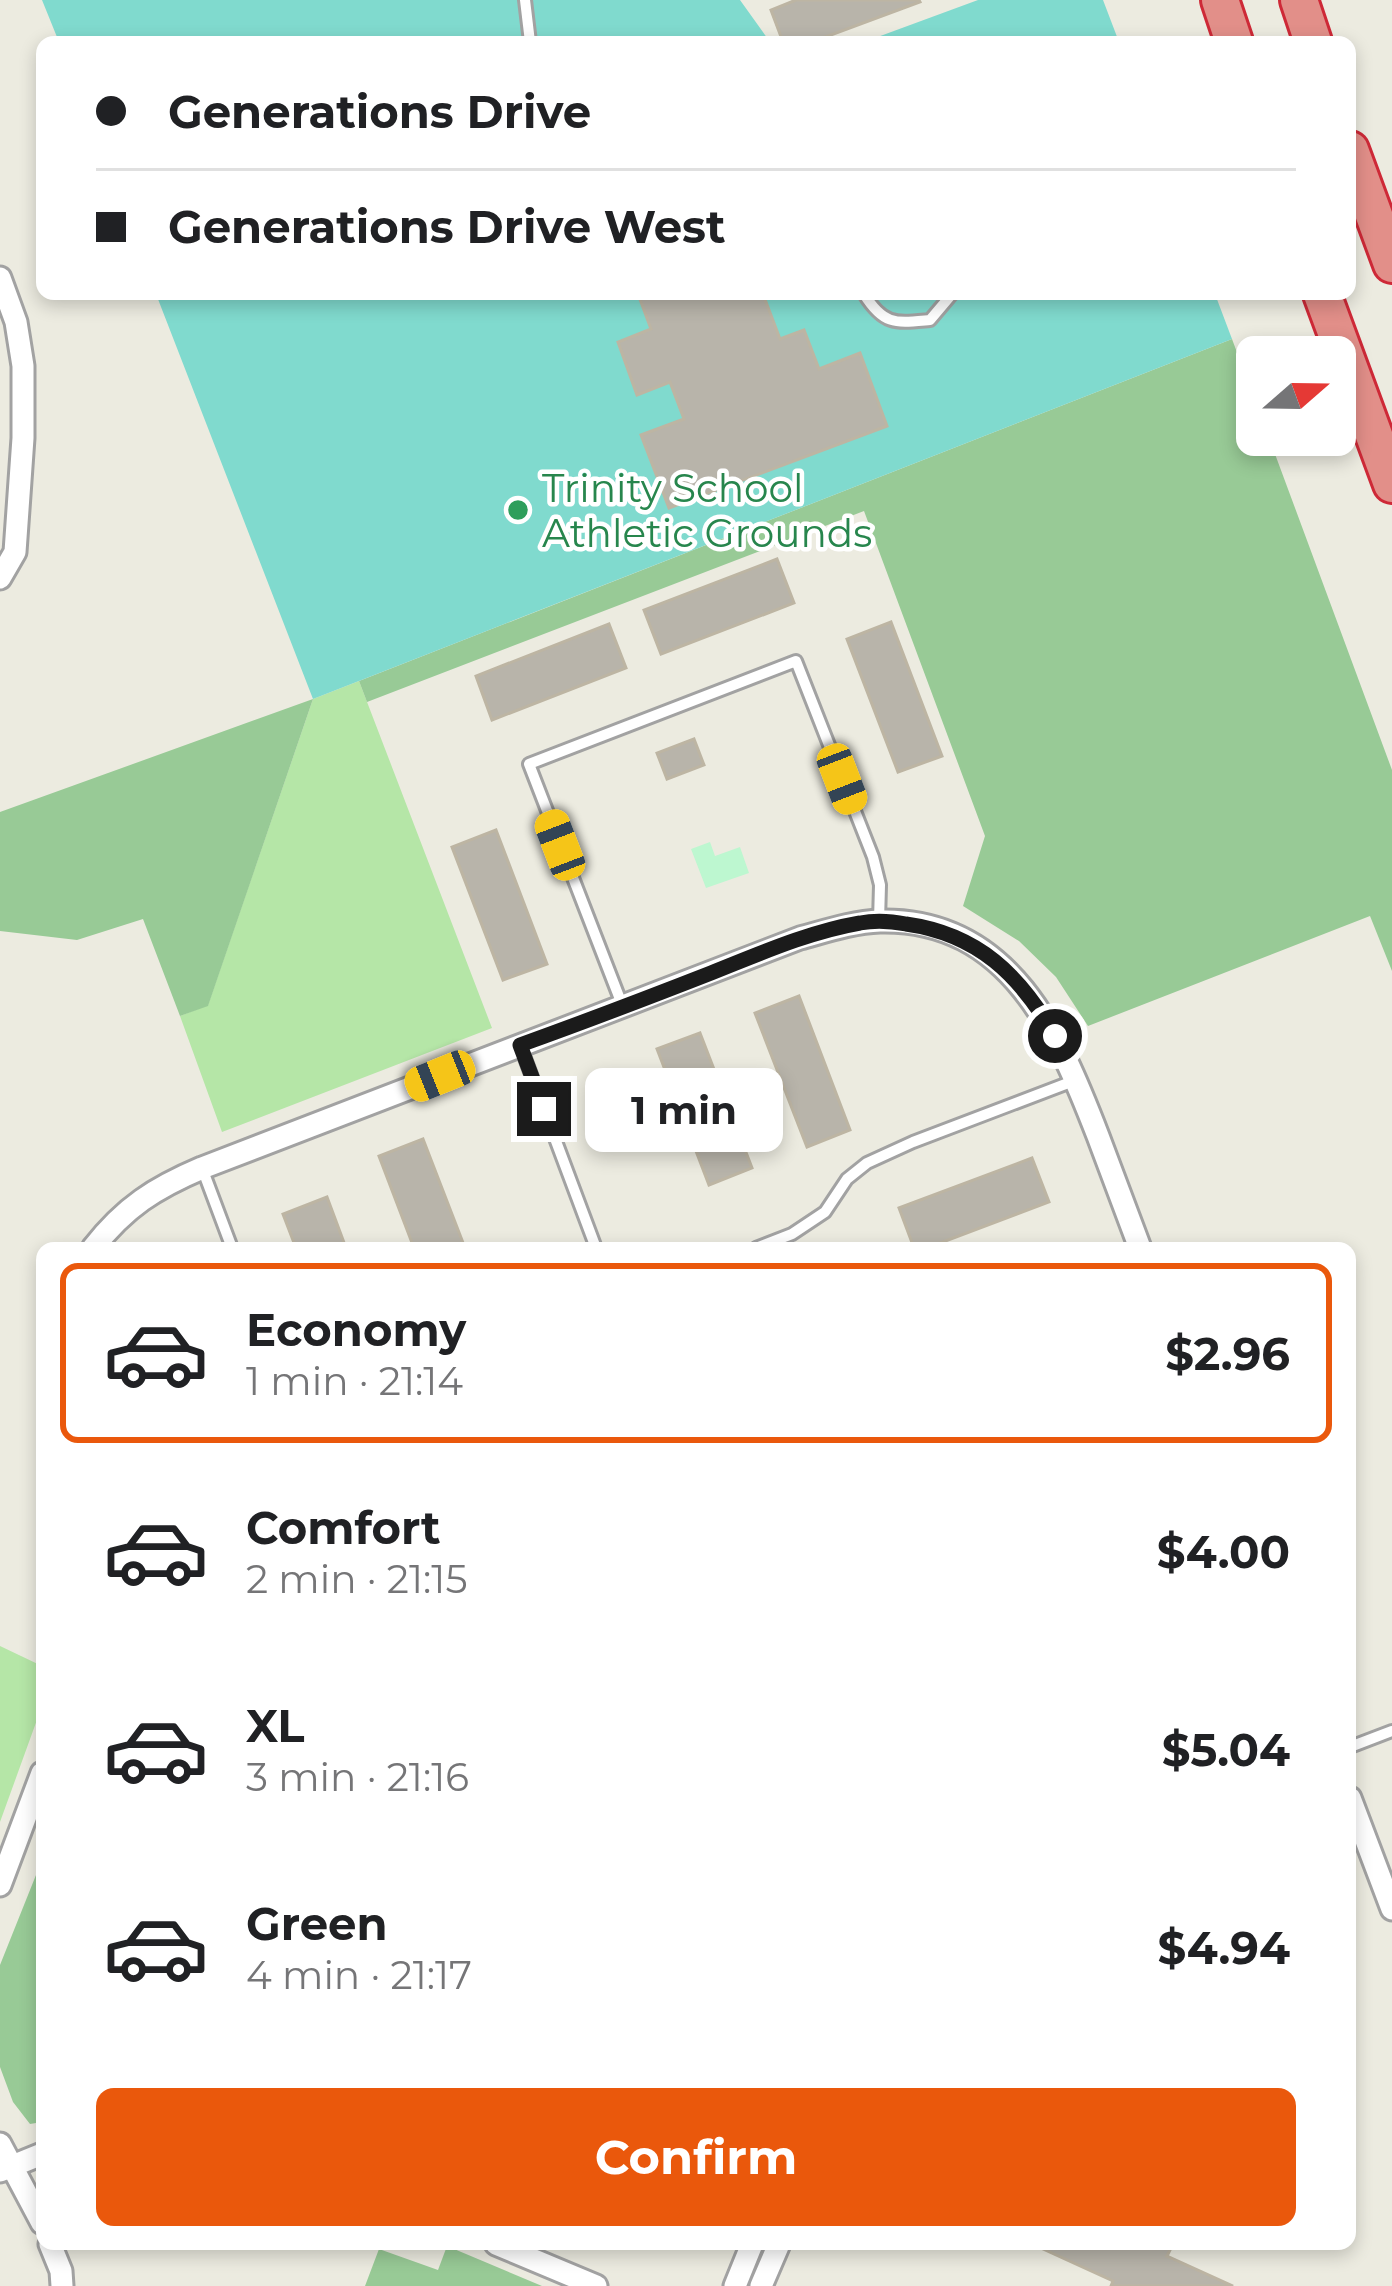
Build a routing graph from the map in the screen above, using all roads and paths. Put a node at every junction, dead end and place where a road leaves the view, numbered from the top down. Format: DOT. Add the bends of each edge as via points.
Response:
graph roads {
  1 [pos="525,0"];
  2 [pos="1220,0"];
  3 [pos="1299,0"];
  4 [pos="529,36"];
  5 [pos="1232,36"];
  6 [pos="1311,36"];
  7 [pos="1356,165"];
  8 [pos="1392,264"];
  9 [pos="0,278"];
  10 [pos="868,300"];
  11 [pos="947,300"];
  12 [pos="1324,300"];
  13 [pos="1392,484"];
  14 [pos="0,578"];
  15 [pos="879,921"];
  16 [pos="622,1007"];
  17 [pos="520,1045"];
  18 [pos="1076,1080"];
  19 [pos="202,1168"];
  20 [pos="98,1242"];
  21 [pos="230,1242"];
  22 [pos="594,1242"];
  23 [pos="771,1242"];
  24 [pos="1138,1242"];
  25 [pos="1392,1731"];
  26 [pos="1356,1745"];
  27 [pos="36,1789"];
  28 [pos="1356,1814"];
  29 [pos="0,1885"];
  30 [pos="1392,1909"];
  31 [pos="0,2144"];
  32 [pos="36,2156"];
  33 [pos="5,2169"];
  34 [pos="36,2214"];
  35 [pos="52,2250"];
  36 [pos="510,2250"];
  37 [pos="750,2250"];
  38 [pos="776,2250"];
  39 [pos="62,2286"];
  40 [pos="596,2286"];
  41 [pos="735,2286"];
  42 [pos="761,2286"];
  1 -- 4 [label="lane"];
  2 -- 5 [label="highway"];
  3 -- 6 [label="highway"];
  7 -- 8 [label="highway"];
  9 -- 14 [label="street" via="22,350 23,390 15,552"];
  10 -- 11 [label="lane" via="896,322 930,320"];
  12 -- 13 [label="highway"];
  15 -- 16 [label="street" via="800,938"];
  15 -- 16 [label="lane" via="873,857 796,661 530,764"];
  15 -- 18 [label="street" via="952,934 986,953 1035,1002"];
  16 -- 17 [label="street"];
  17 -- 19 [label="street"];
  17 -- 22 [label="lane"];
  18 -- 23 [label="lane" via="867,1163 825,1212"];
  18 -- 24 [label="street"];
  19 -- 20 [label="street" via="160,1186"];
  19 -- 21 [label="lane"];
  25 -- 26 [label="lane"];
  27 -- 29 [label="street"];
  28 -- 30 [label="street"];
  31 -- 33 [label="street"];
  32 -- 33 [label="street"];
  33 -- 34 [label="street"];
  35 -- 39 [label="street"];
  36 -- 40 [label="street"];
  37 -- 41 [label="street"];
  38 -- 42 [label="street"];
}
